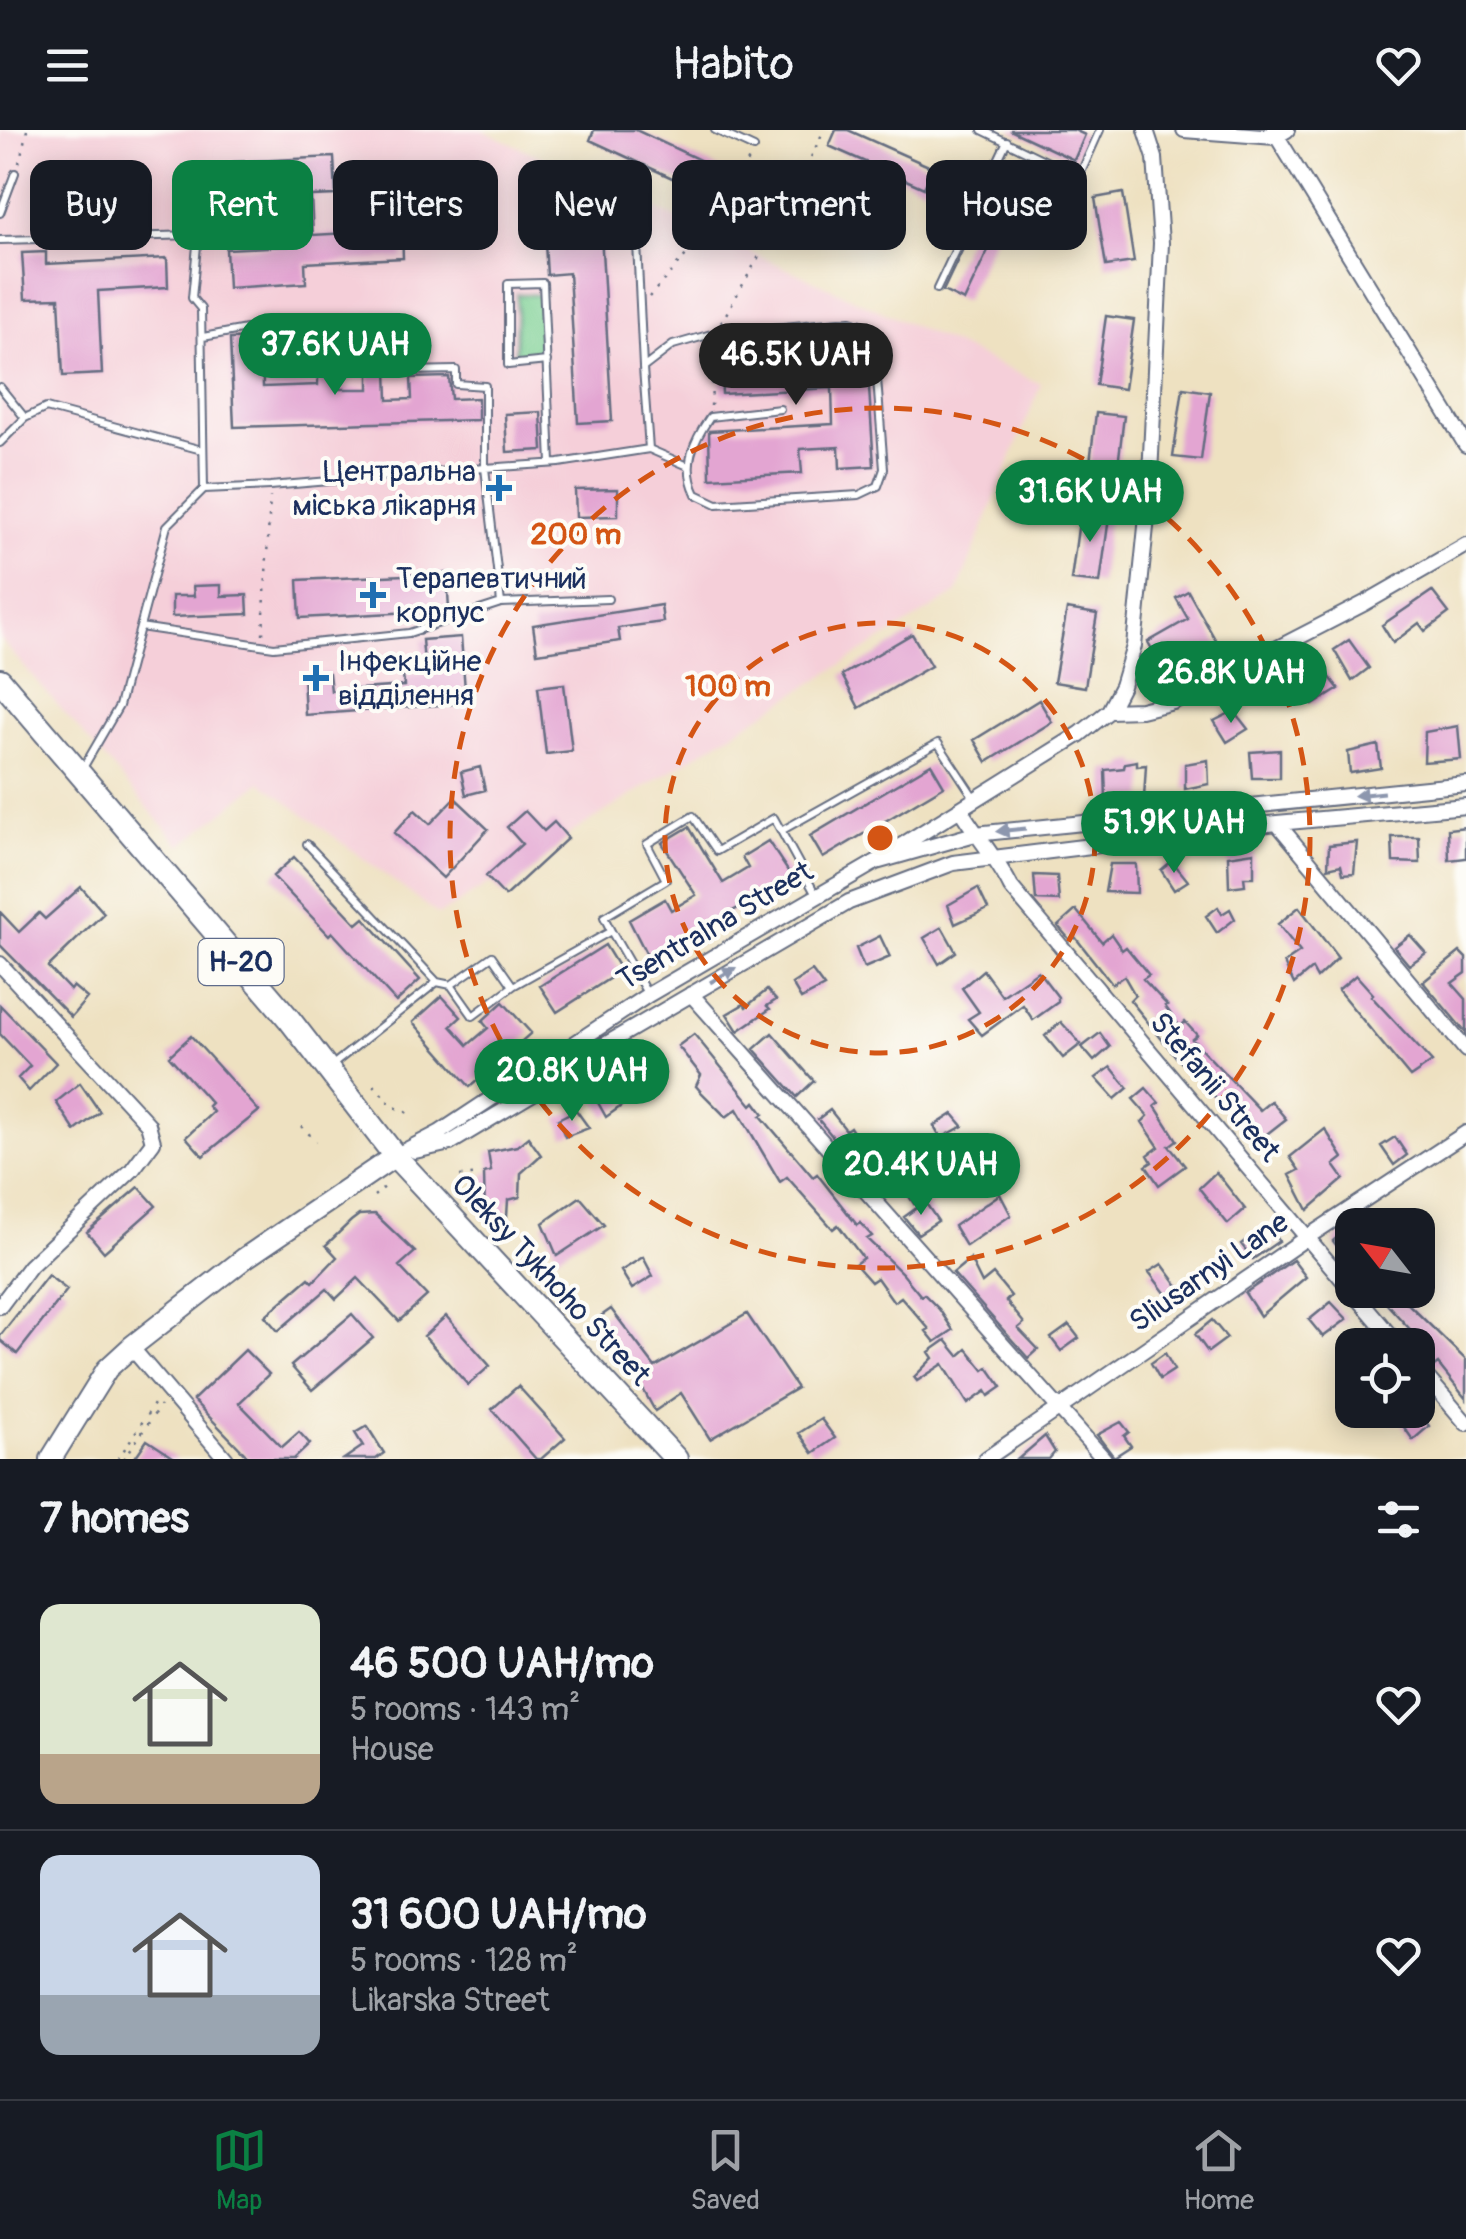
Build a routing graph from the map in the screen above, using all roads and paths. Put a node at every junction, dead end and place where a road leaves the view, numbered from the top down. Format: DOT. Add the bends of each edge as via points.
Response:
graph roads {
  1 [pos="27,130"];
  2 [pos="824,130"];
  3 [pos="982,130"];
  4 [pos="1100,130"];
  5 [pos="1146,130"];
  6 [pos="1184,130"];
  7 [pos="720,131"];
  8 [pos="1278,132"];
  9 [pos="1006,142"];
  10 [pos="754,148"];
  11 [pos="15,173"];
  12 [pos="0,213"];
  13 [pos="172,237"];
  14 [pos="0,240"];
  15 [pos="197,250"];
  16 [pos="637,250"];
  17 [pos="936,289"];
  18 [pos="641,307"];
  19 [pos="715,333"];
  20 [pos="203,337"];
  21 [pos="547,361"];
  22 [pos="643,368"];
  23 [pos="342,369"];
  24 [pos="406,371"];
  25 [pos="0,387"];
  26 [pos="780,409"];
  27 [pos="710,417"];
  28 [pos="26,418"];
  29 [pos="0,443"];
  30 [pos="1466,445"];
  31 [pos="649,448"];
  32 [pos="202,450"];
  33 [pos="552,464"];
  34 [pos="688,466"];
  35 [pos="486,468"];
  36 [pos="270,486"];
  37 [pos="204,489"];
  38 [pos="1466,544"];
  39 [pos="608,599"];
  40 [pos="501,603"];
  41 [pos="140,627"];
  42 [pos="262,646"];
  43 [pos="0,680"];
  44 [pos="1109,711"];
  45 [pos="80,774"];
  46 [pos="1466,784"];
  47 [pos="976,799"];
  48 [pos="1466,806"];
  49 [pos="960,809"];
  50 [pos="1277,823"];
  51 [pos="781,831"];
  52 [pos="974,834"];
  53 [pos="307,844"];
  54 [pos="997,859"];
  55 [pos="876,862"];
  56 [pos="818,898"];
  57 [pos="611,931"];
  58 [pos="0,964"];
  59 [pos="436,982"];
  60 [pos="451,985"];
  61 [pos="513,986"];
  62 [pos="691,994"];
  63 [pos="648,995"];
  64 [pos="1466,1050"];
  65 [pos="328,1069"];
  66 [pos="374,1085"];
  67 [pos="413,1115"];
  68 [pos="301,1126"];
  69 [pos="1466,1133"];
  70 [pos="316,1141"];
  71 [pos="395,1156"];
  72 [pos="481,1174"];
  73 [pos="460,1176"];
  74 [pos="387,1185"];
  75 [pos="374,1196"];
  76 [pos="1306,1238"];
  77 [pos="0,1306"];
  78 [pos="1383,1328"];
  79 [pos="131,1347"];
  80 [pos="1435,1387"];
  81 [pos="167,1390"];
  82 [pos="1061,1408"];
  83 [pos="1466,1423"];
  84 [pos="51,1459"];
  85 [pos="118,1459"];
  86 [pos="124,1459"];
  87 [pos="226,1459"];
  88 [pos="676,1459"];
  89 [pos="986,1459"];
  90 [pos="1104,1459"];
  1 -- 11 [label="path"];
  2 -- 19 [label="path" via="788,208"];
  3 -- 9 [label="lane"];
  4 -- 9 [label="lane" via="1079,177"];
  5 -- 44 [label="street" via="1155,158 1161,243 1149,497 1134,646"];
  6 -- 8 [label="street"];
  7 -- 10 [label="lane"];
  8 -- 30 [label="street"];
  9 -- 17 [label="lane"];
  10 -- 18 [label="path" via="725,211"];
  11 -- 12 [label="lane"];
  13 -- 14 [label="lane"];
  15 -- 20 [label="lane" via="192,298 201,309"];
  16 -- 18 [label="lane"];
  18 -- 22 [label="lane"];
  19 -- 22 [label="lane" via="674,344"];
  19 -- 27 [label="path"];
  19 -- 34 [label="lane" via="862,324 874,340 882,480 859,495 717,504 696,494"];
  20 -- 23 [label="lane" via="258,331 300,364"];
  20 -- 32 [label="lane"];
  21 -- 21 [label="lane" via="543,283 508,284 508,365"];
  21 -- 33 [label="lane"];
  22 -- 31 [label="lane"];
  24 -- 35 [label="lane" via="456,370 456,384 486,386"];
  25 -- 28 [label="lane"];
  26 -- 27 [label="lane"];
  27 -- 34 [label="lane"];
  28 -- 29 [label="lane"];
  28 -- 32 [label="lane" via="46,408"];
  31 -- 33 [label="lane"];
  31 -- 34 [label="lane"];
  32 -- 37 [label="lane"];
  33 -- 35 [label="lane"];
  35 -- 36 [label="lane"];
  35 -- 40 [label="lane"];
  36 -- 37 [label="lane"];
  36 -- 42 [label="path"];
  37 -- 41 [label="lane" via="167,526"];
  38 -- 44 [label="street" via="1174,702"];
  39 -- 40 [label="lane"];
  40 -- 42 [label="lane" via="408,633"];
  41 -- 42 [label="lane"];
  41 -- 45 [label="lane" via="120,706"];
  43 -- 45 [label="main road, Oleksy Tykhoho Street / Н-20"];
  44 -- 47 [label="street"];
  45 -- 65 [label="main road, Oleksy Tykhoho Street / Н-20"];
  46 -- 52 [label="street, Tsentralna Street, one-way"];
  47 -- 49 [label="street"];
  47 -- 51 [label="lane" via="938,742"];
  48 -- 50 [label="street"];
  49 -- 52 [label="street, Stefanii Street"];
  49 -- 55 [label="street"];
  50 -- 54 [label="street"];
  50 -- 64 [label="street"];
  51 -- 56 [label="lane"];
  51 -- 57 [label="lane" via="774,818 717,851 693,816 647,844 666,880 604,917"];
  52 -- 54 [label="street, Stefanii Street"];
  52 -- 55 [label="street, Tsentralna Street"];
  53 -- 59 [label="lane"];
  62 -- 54 [label="street, one-way" via="848,902 953,863"];
  54 -- 76 [label="street, Stefanii Street" via="1011,887"];
  55 -- 56 [label="street, Tsentralna Street"];
  56 -- 63 [label="street, Tsentralna Street"];
  57 -- 61 [label="lane"];
  57 -- 63 [label="lane"];
  58 -- 77 [label="street" via="148,1124 153,1142 30,1266"];
  59 -- 60 [label="lane"];
  59 -- 65 [label="lane"];
  60 -- 61 [label="lane" via="492,956"];
  60 -- 61 [label="lane" via="474,1016"];
  62 -- 71 [label="street" via="450,1143"];
  62 -- 82 [label="street"];
  63 -- 71 [label="street, Tsentralna Street"];
  65 -- 71 [label="main road, Oleksy Tykhoho Street / Н-20"];
  66 -- 67 [label="path" via="392,1106"];
  68 -- 70 [label="path"];
  69 -- 76 [label="street, Sliusarnyi Lane"];
  71 -- 79 [label="main road" via="245,1258"];
  71 -- 88 [label="main road, Oleksy Tykhoho Street / Н-20"];
  72 -- 73 [label="path"];
  74 -- 75 [label="path"];
  76 -- 78 [label="street, Stefanii Street"];
  76 -- 82 [label="street, Sliusarnyi Lane"];
  79 -- 81 [label="street"];
  79 -- 84 [label="main road" via="86,1398"];
  80 -- 83 [label="street"];
  81 -- 85 [label="path"];
  81 -- 86 [label="path"];
  81 -- 87 [label="street"];
  82 -- 89 [label="street, Sliusarnyi Lane"];
  82 -- 90 [label="street"];
}
